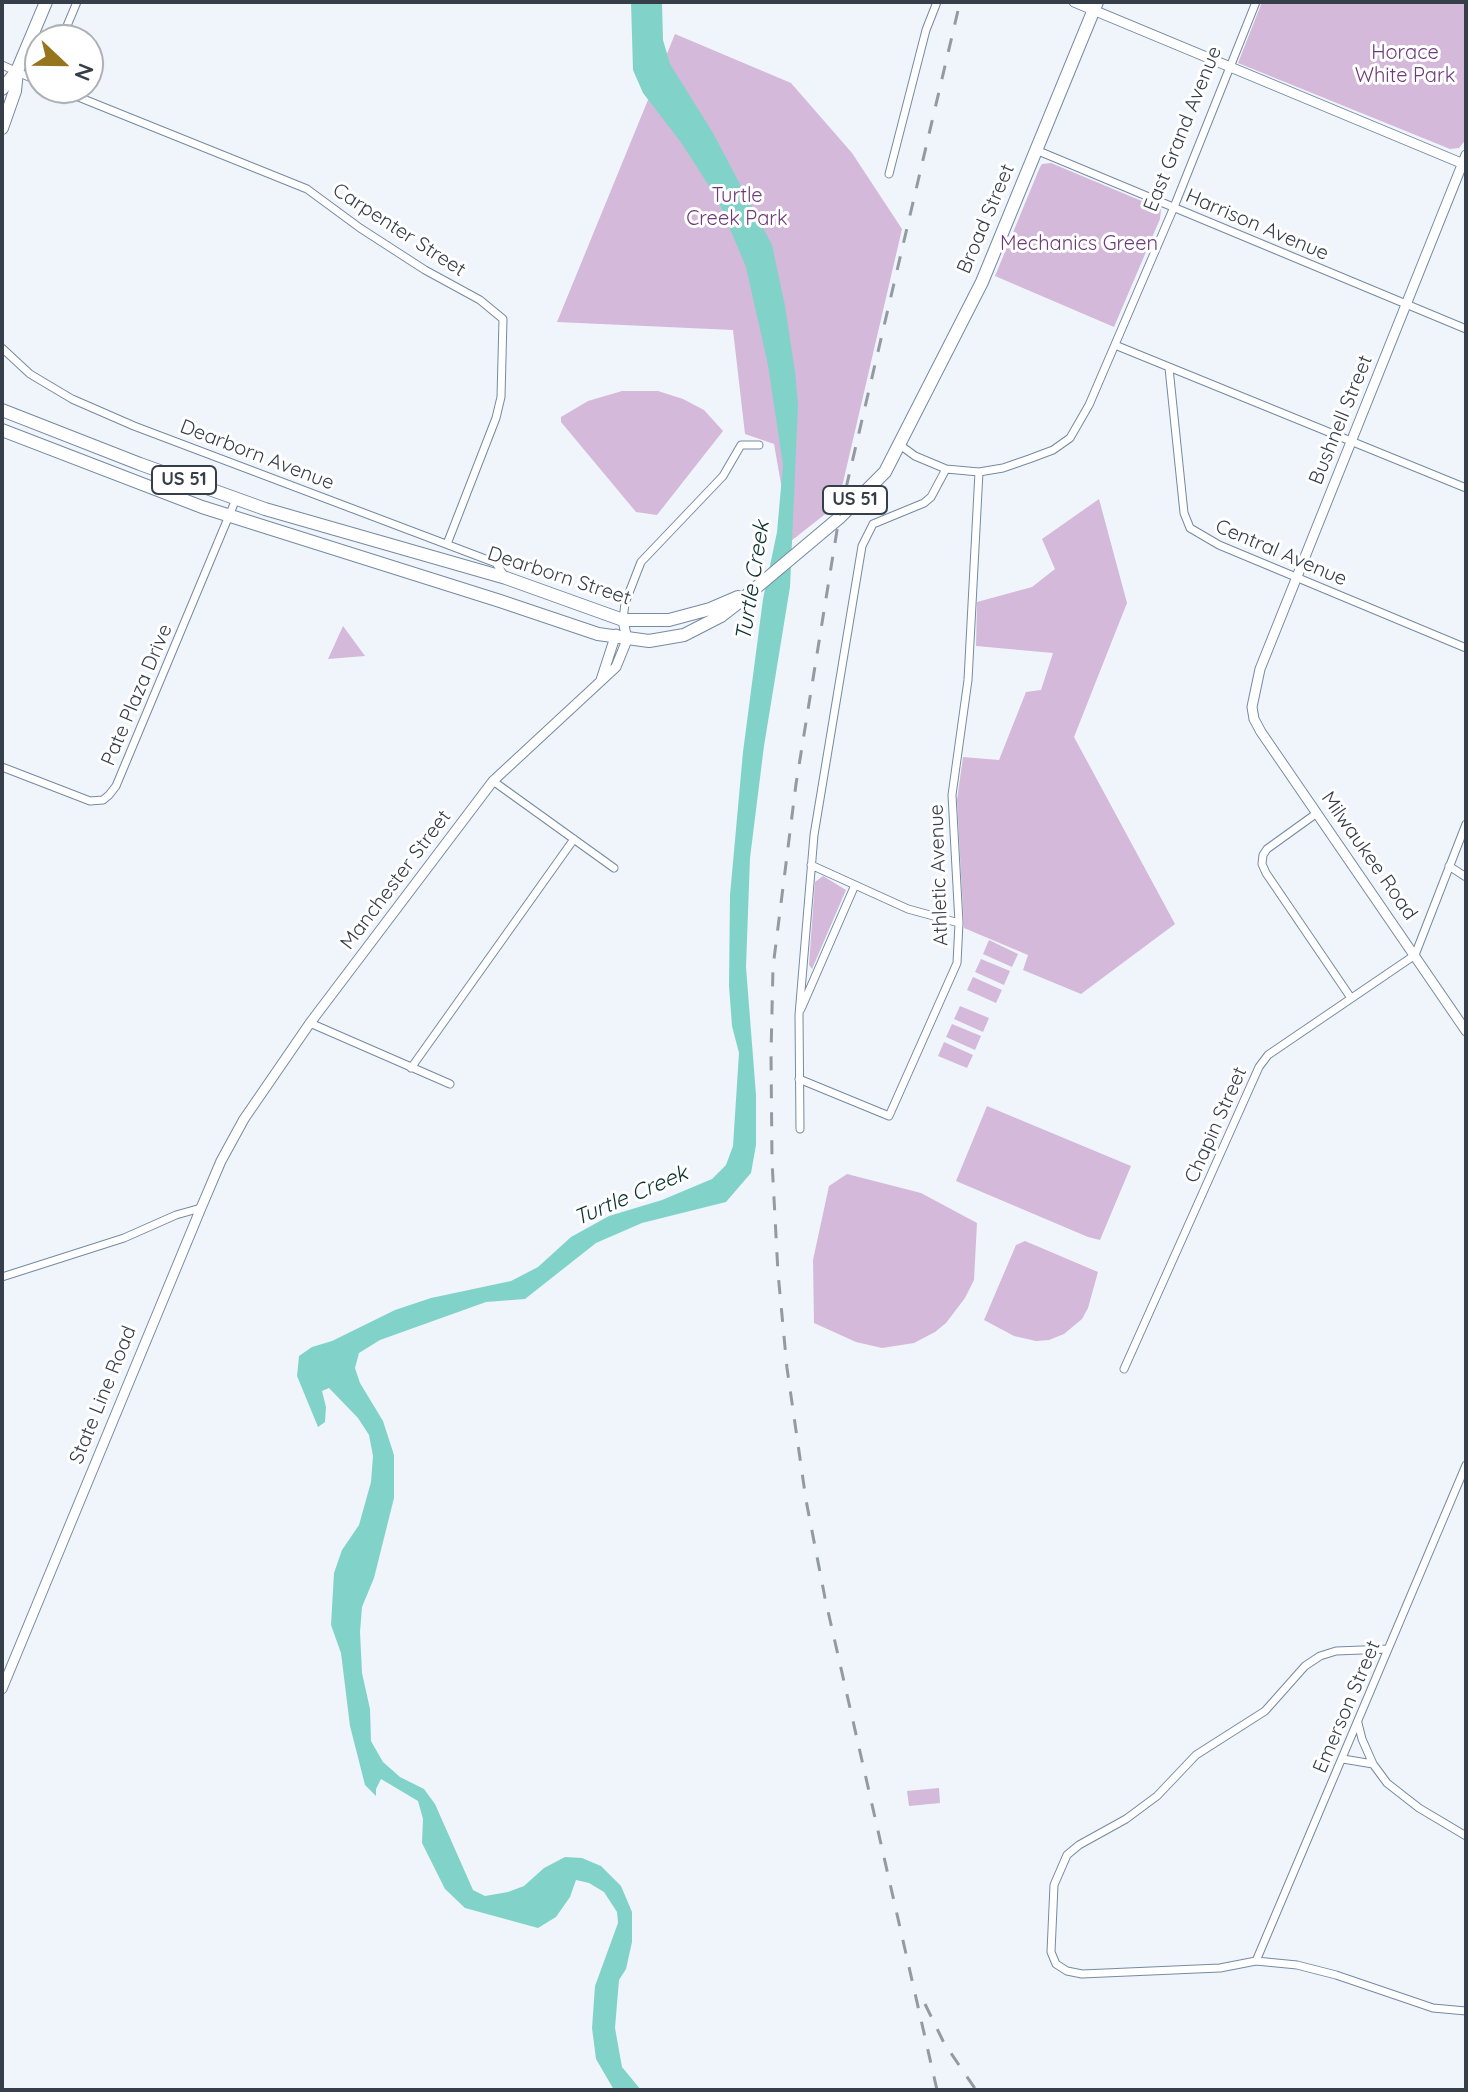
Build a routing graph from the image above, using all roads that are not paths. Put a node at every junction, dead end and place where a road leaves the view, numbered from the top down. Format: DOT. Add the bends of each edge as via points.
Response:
graph roads {
  1 [pos="46,2"];
  2 [pos="77,2"];
  3 [pos="937,2"];
  4 [pos="1074,2"];
  5 [pos="1256,2"];
  6 [pos="1095,6"];
  7 [pos="68,24"];
  8 [pos="2,65"];
  9 [pos="1230,67"];
  10 [pos="17,71"];
  11 [pos="24,74"];
  12 [pos="2,89"];
  13 [pos="96,104"];
  14 [pos="2,128"];
  15 [pos="1036,150"];
  16 [pos="1465,161"];
  17 [pos="889,174"];
  18 [pos="1174,207"];
  19 [pos="1407,305"];
  20 [pos="1466,329"];
  21 [pos="1115,345"];
  22 [pos="2,348"];
  23 [pos="1169,368"];
  24 [pos="2,410"];
  25 [pos="2,430"];
  26 [pos="1352,442"];
  27 [pos="759,445"];
  28 [pos="900,445"];
  29 [pos="946,469"];
  30 [pos="979,472"];
  31 [pos="1466,488"];
  32 [pos="236,499"];
  33 [pos="229,517"];
  34 [pos="447,544"];
  35 [pos="506,578"];
  36 [pos="1297,578"];
  37 [pos="752,590"];
  38 [pos="623,620"];
  39 [pos="620,639"];
  40 [pos="1466,648"];
  41 [pos="1252,698"];
  42 [pos="2,767"];
  43 [pos="493,781"];
  44 [pos="1317,813"];
  45 [pos="1466,824"];
  46 [pos="574,839"];
  47 [pos="811,865"];
  48 [pos="1449,866"];
  49 [pos="614,868"];
  50 [pos="1466,877"];
  51 [pos="855,885"];
  52 [pos="959,923"];
  53 [pos="1415,955"];
  54 [pos="1351,998"];
  55 [pos="799,1015"];
  56 [pos="310,1023"];
  57 [pos="1466,1031"];
  58 [pos="411,1068"];
  59 [pos="799,1079"];
  60 [pos="450,1084"];
  61 [pos="244,1119"];
  62 [pos="800,1129"];
  63 [pos="201,1208"];
  64 [pos="2,1277"];
  65 [pos="1124,1369"];
  66 [pos="1466,1465"];
  67 [pos="1388,1649"];
  68 [pos="2,1689"];
  69 [pos="1358,1721"];
  70 [pos="1343,1759"];
  71 [pos="1373,1764"];
  72 [pos="1466,1836"];
  73 [pos="1256,1961"];
  74 [pos="1466,2011"];
  1 -- 10 [label="main road"];
  2 -- 7 [label="street"];
  3 -- 17 [label="street"];
  4 -- 6 [label="street"];
  5 -- 9 [label="street, East Grand Avenue"];
  6 -- 9 [label="street"];
  6 -- 15 [label="main road, Broad Street / US 51"];
  8 -- 10 [label="street"];
  9 -- 16 [label="street"];
  9 -- 18 [label="street, East Grand Avenue"];
  10 -- 11 [label="street"];
  10 -- 12 [label="main road"];
  10 -- 14 [label="main road"];
  13 -- 34 [label="street, Carpenter Street" via="307,189 503,319 496,418"];
  15 -- 18 [label="street, Harrison Avenue"];
  15 -- 28 [label="main road, Broad Street / US 51" via="977,291"];
  16 -- 19 [label="street, Bushnell Street"];
  18 -- 19 [label="street, Harrison Avenue"];
  18 -- 21 [label="street, East Grand Avenue"];
  19 -- 20 [label="street, Harrison Avenue"];
  19 -- 26 [label="street, Bushnell Street"];
  21 -- 23 [label="street"];
  21 -- 30 [label="street, East Grand Avenue" via="1070,438 1029,459"];
  22 -- 34 [label="street, Dearborn Avenue" via="30,374 72,399"];
  23 -- 26 [label="street"];
  23 -- 36 [label="street, Central Avenue" via="1190,528"];
  24 -- 32 [label="main road, US 51"];
  25 -- 33 [label="main road, US 51"];
  26 -- 31 [label="street"];
  26 -- 36 [label="street, Bushnell Street"];
  27 -- 38 [label="street" via="741,445 723,476 641,562"];
  28 -- 29 [label="street, East Grand Avenue"];
  28 -- 37 [label="main road, US 51" via="885,472 839,518"];
  29 -- 30 [label="street, East Grand Avenue"];
  29 -- 47 [label="street" via="924,503 873,524 864,538"];
  30 -- 52 [label="street, Athletic Avenue" via="968,680 952,795"];
  32 -- 33 [label="street, Pate Plaza Drive"];
  32 -- 35 [label="main road, Dearborn Street / US 51"];
  33 -- 39 [label="main road, Dearborn Street / US 51"];
  33 -- 42 [label="street, Pate Plaza Drive" via="109,795 90,801"];
  34 -- 35 [label="street, Dearborn Avenue" via="496,563"];
  35 -- 38 [label="main road, Dearborn Street / US 51"];
  36 -- 40 [label="street, Central Avenue"];
  36 -- 41 [label="street, Bushnell Street"];
  37 -- 38 [label="main road, Dearborn Street / US 51" via="669,620"];
  37 -- 39 [label="main road, Dearborn Street / US 51" via="721,616 684,635"];
  38 -- 39 [label="street, Manchester Street"];
  39 -- 43 [label="street, Manchester Street" via="600,684"];
  41 -- 44 [label="street, Milwaukee Road" via="1261,732"];
  43 -- 46 [label="street"];
  43 -- 56 [label="street, Manchester Street"];
  44 -- 53 [label="street, Milwaukee Road"];
  44 -- 54 [label="street" via="1267,849 1262,859 1266,873"];
  45 -- 48 [label="street"];
  46 -- 49 [label="street"];
  46 -- 58 [label="street"];
  47 -- 51 [label="street"];
  47 -- 55 [label="street"];
  48 -- 50 [label="street"];
  48 -- 53 [label="street"];
  51 -- 52 [label="street" via="908,909"];
  51 -- 55 [label="street"];
  52 -- 59 [label="street, Athletic Avenue" via="957,963 889,1116"];
  53 -- 54 [label="street, Chapin Street"];
  53 -- 57 [label="street, Milwaukee Road"];
  54 -- 65 [label="street, Chapin Street" via="1268,1055 1259,1067"];
  55 -- 59 [label="street"];
  56 -- 58 [label="street"];
  56 -- 61 [label="street, Manchester Street"];
  58 -- 60 [label="street"];
  59 -- 62 [label="street"];
  61 -- 63 [label="street, State Line Road"];
  63 -- 64 [label="street"];
  63 -- 68 [label="street, State Line Road"];
  66 -- 67 [label="street, Emerson Street"];
  67 -- 69 [label="street, Emerson Street"];
  67 -- 73 [label="street" via="1336,1651 1312,1661 1265,1711 1196,1755 1157,1796 1079,1845 1059,1869 1051,1952 1067,1971 1220,1968"];
  69 -- 70 [label="street, Emerson Street"];
  69 -- 71 [label="street"];
  70 -- 71 [label="street"];
  70 -- 73 [label="street, Emerson Street"];
  71 -- 72 [label="street" via="1387,1783"];
  73 -- 74 [label="street" via="1317,1969 1433,2008"];
}
